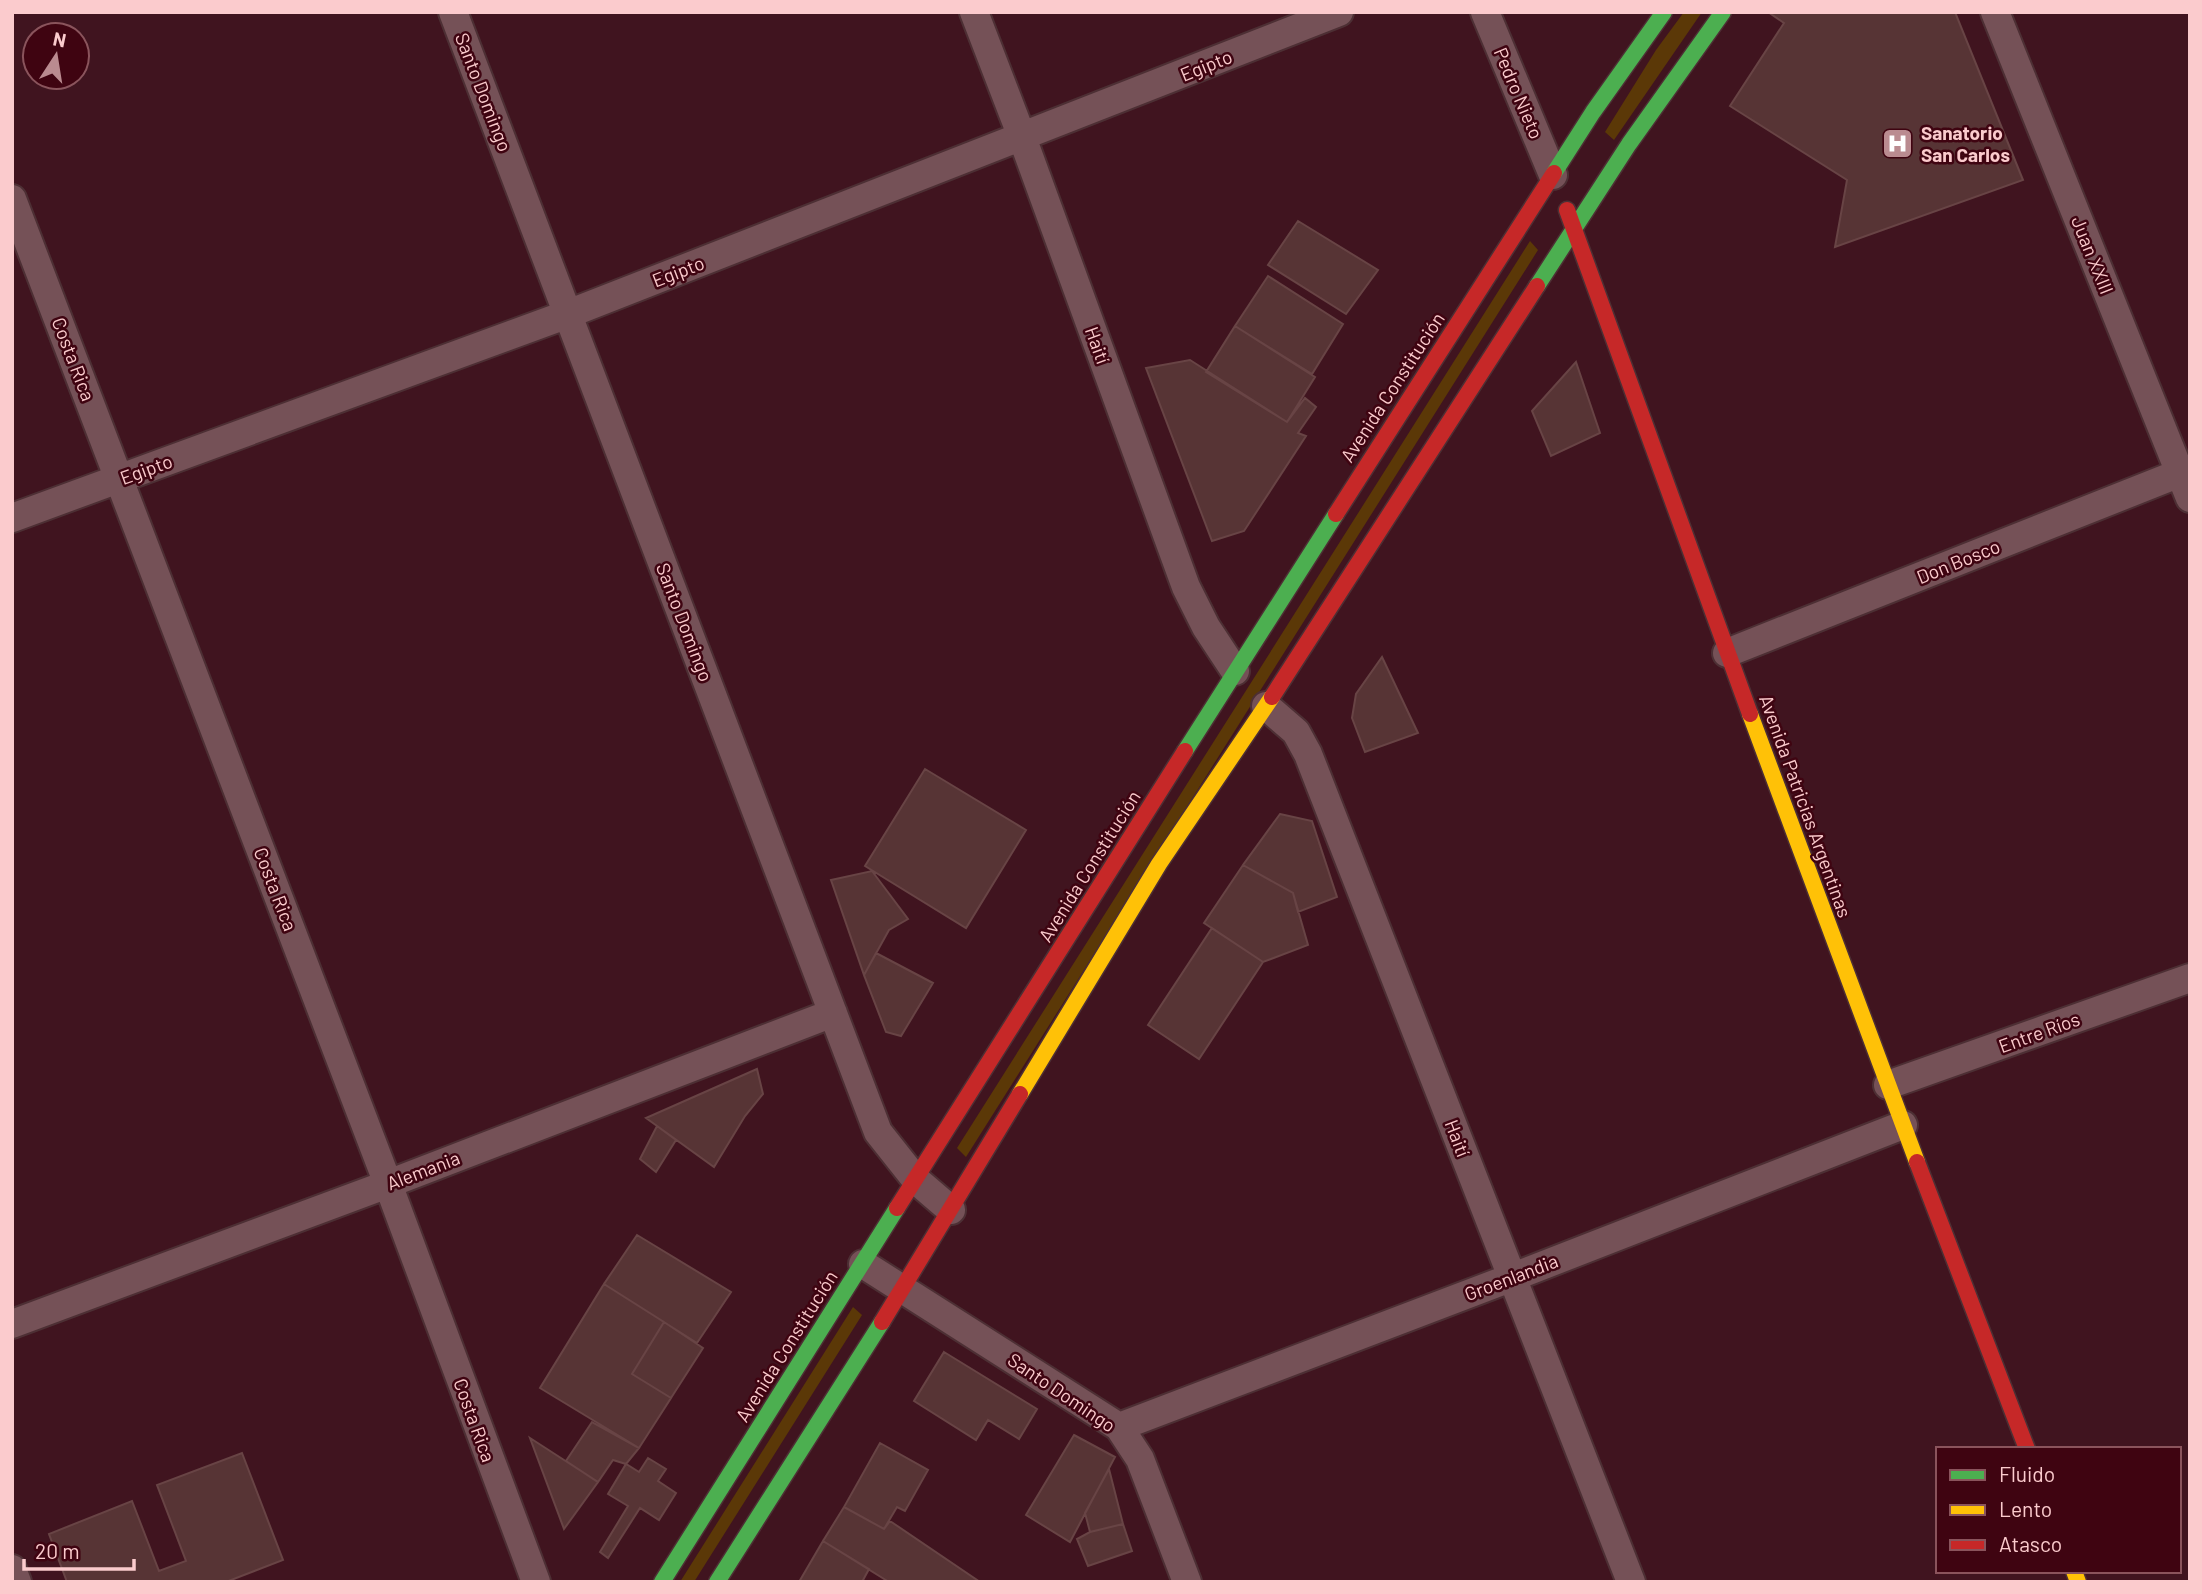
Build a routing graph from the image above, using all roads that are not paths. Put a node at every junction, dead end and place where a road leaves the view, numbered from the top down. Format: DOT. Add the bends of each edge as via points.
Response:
graph roads {
  1 [pos="453,12"];
  2 [pos="974,12"];
  3 [pos="1339,12"];
  4 [pos="1485,12"];
  5 [pos="1664,12"];
  6 [pos="1723,12"];
  7 [pos="1995,12"];
  8 [pos="1023,137"];
  9 [pos="1553,175"];
  10 [pos="12,198"];
  11 [pos="1574,228"];
  12 [pos="568,314"];
  13 [pos="120,479"];
  14 [pos="2187,480"];
  15 [pos="12,518"];
  16 [pos="1727,653"];
  17 [pos="1235,671"];
  18 [pos="1266,706"];
  19 [pos="2190,978"];
  20 [pos="833,1013"];
  21 [pos="1888,1086"];
  22 [pos="1903,1125"];
  23 [pos="916,1180"];
  24 [pos="387,1184"];
  25 [pos="951,1210"];
  26 [pos="863,1264"];
  27 [pos="1513,1277"];
  28 [pos="903,1289"];
  29 [pos="12,1324"];
  30 [pos="1119,1427"];
  31 [pos="2026,1447"];
  32 [pos="12,1569"];
  33 [pos="17,1582"];
  34 [pos="536,1582"];
  35 [pos="662,1582"];
  36 [pos="717,1582"];
  37 [pos="1186,1582"];
  38 [pos="1631,1582"];
  1 -- 12 [label="street, Santo Domingo"];
  2 -- 8 [label="street, Haití"];
  3 -- 8 [label="street, Egipto"];
  4 -- 9 [label="street, Pedro Nieto"];
  5 -- 9 [label="main road, Avenida Constitución"];
  6 -- 11 [label="main road"];
  7 -- 14 [label="street, Juan XXIII"];
  8 -- 12 [label="street, Egipto"];
  8 -- 17 [label="street, Haití" via="1186,587"];
  9 -- 11 [label="main road, Avenida Patricias Argentinas"];
  9 -- 17 [label="main road, Avenida Constitución"];
  10 -- 13 [label="street, Costa Rica"];
  11 -- 16 [label="main road, Avenida Patricias Argentinas"];
  11 -- 18 [label="main road"];
  12 -- 13 [label="street, Egipto"];
  12 -- 20 [label="street, Santo Domingo"];
  13 -- 15 [label="street, Egipto"];
  13 -- 24 [label="street, Costa Rica"];
  14 -- 16 [label="street, Don Bosco"];
  16 -- 21 [label="main road, Avenida Patricias Argentinas"];
  17 -- 23 [label="main road, Avenida Constitución"];
  18 -- 25 [label="main road" via="1159,864"];
  18 -- 27 [label="street, Haití" via="1296,732 1308,754"];
  19 -- 21 [label="street, Entre Ríos"];
  20 -- 23 [label="street, Santo Domingo" via="878,1132"];
  20 -- 24 [label="street, Alemania"];
  21 -- 22 [label="main road, Avenida Patricias Argentinas"];
  22 -- 27 [label="street, Groenlandia"];
  22 -- 31 [label="main road, Avenida Patricias Argentinas"];
  23 -- 25 [label="street, Santo Domingo"];
  23 -- 26 [label="main road, Avenida Constitución"];
  24 -- 29 [label="street, Alemania"];
  24 -- 34 [label="street, Costa Rica"];
  25 -- 28 [label="main road"];
  26 -- 28 [label="street, Santo Domingo"];
  26 -- 35 [label="main road, Avenida Constitución"];
  27 -- 30 [label="street, Groenlandia"];
  27 -- 38 [label="street, Haití"];
  28 -- 30 [label="street, Santo Domingo"];
  28 -- 36 [label="main road"];
  30 -- 37 [label="street, Santo Domingo" via="1140,1459"];
  32 -- 33 [label="street"];
}
